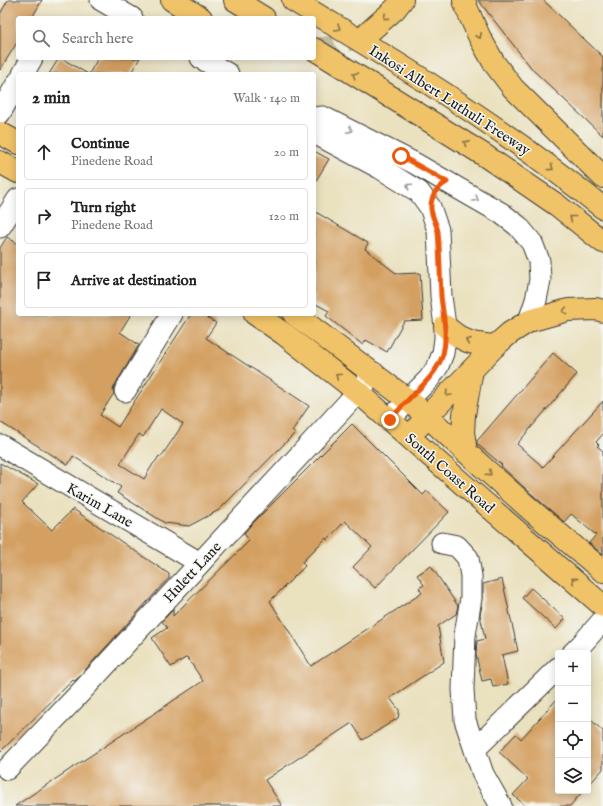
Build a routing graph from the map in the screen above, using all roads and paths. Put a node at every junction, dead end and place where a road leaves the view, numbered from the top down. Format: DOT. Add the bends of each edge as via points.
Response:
graph roads {
  1 [pos="101,0"];
  2 [pos="172,0"];
  3 [pos="235,0"];
  4 [pos="292,0"];
  5 [pos="402,0"];
  6 [pos="464,0"];
  7 [pos="129,16"];
  8 [pos="198,16"];
  9 [pos="261,16"];
  10 [pos="369,32"];
  11 [pos="316,50"];
  12 [pos="31,60"];
  13 [pos="204,60"];
  14 [pos="24,72"];
  15 [pos="225,72"];
  16 [pos="16,85"];
  17 [pos="0,113"];
  18 [pos="316,118"];
  19 [pos="316,132"];
  20 [pos="0,133"];
  21 [pos="16,142"];
  22 [pos="0,162"];
  23 [pos="16,171"];
  24 [pos="603,177"];
  25 [pos="447,182"];
  26 [pos="16,202"];
  27 [pos="430,207"];
  28 [pos="603,208"];
  29 [pos="0,227"];
  30 [pos="603,242"];
  31 [pos="603,311"];
  32 [pos="171,316"];
  33 [pos="258,316"];
  34 [pos="294,316"];
  35 [pos="296,316"];
  36 [pos="529,321"];
  37 [pos="445,326"];
  38 [pos="284,334"];
  39 [pos="495,346"];
  40 [pos="472,370"];
  41 [pos="374,373"];
  42 [pos="126,391"];
  43 [pos="358,392"];
  44 [pos="408,400"];
  45 [pos="427,416"];
  46 [pos="390,420"];
  47 [pos="409,437"];
  48 [pos="0,445"];
  49 [pos="466,452"];
  50 [pos="530,510"];
  51 [pos="514,529"];
  52 [pos="559,534"];
  53 [pos="442,543"];
  54 [pos="544,554"];
  55 [pos="200,563"];
  56 [pos="603,571"];
  57 [pos="603,606"];
  58 [pos="603,620"];
  59 [pos="576,650"];
  60 [pos="555,671"];
  61 [pos="475,749"];
  62 [pos="8,769"];
  63 [pos="501,806"];
  1 -- 7 [label="street"];
  2 -- 8 [label="highway"];
  3 -- 9 [label="highway"];
  4 -- 28 [label="highway, Inkosi Albert Luthuli Freeway, one-way" via="481,118"];
  5 -- 10 [label="highway, one-way"];
  6 -- 24 [label="highway, one-way" via="494,63 513,88"];
  30 -- 11 [label="highway, Inkosi Albert Luthuli Freeway, one-way" via="556,205 484,155"];
  12 -- 14 [label="street"];
  13 -- 15 [label="street"];
  16 -- 17 [label="street"];
  18 -- 25 [label="street, one-way" via="323,117"];
  27 -- 19 [label="street, one-way" via="419,192"];
  20 -- 21 [label="highway"];
  22 -- 23 [label="highway"];
  25 -- 27 [label="street" via="438,189"];
  25 -- 36 [label="street, one-way" via="501,213 518,226 532,243 539,261 540,280"];
  26 -- 29 [label="street"];
  27 -- 37 [label="street" via="438,230"];
  31 -- 36 [label="highway, one-way" via="568,310"];
  32 -- 42 [label="street"];
  33 -- 38 [label="highway, South Coast Road"];
  34 -- 38 [label="highway"];
  35 -- 41 [label="highway, South Coast Road"];
  36 -- 39 [label="highway"];
  39 -- 37 [label="highway, one-way" via="465,340"];
  37 -- 44 [label="street" via="443,353 438,366"];
  43 -- 38 [label="highway, South Coast Road, one-way"];
  39 -- 40 [label="highway"];
  40 -- 45 [label="highway, one-way"];
  40 -- 49 [label="highway" via="464,415"];
  41 -- 43 [label="street, Hulett Lane"];
  41 -- 44 [label="highway, South Coast Road"];
  43 -- 46 [label="highway, South Coast Road"];
  43 -- 55 [label="street, Hulett Lane"];
  44 -- 45 [label="highway, South Coast Road"];
  44 -- 46 [label="street"];
  45 -- 47 [label="highway"];
  45 -- 49 [label="highway, South Coast Road"];
  46 -- 47 [label="highway, South Coast Road"];
  47 -- 51 [label="highway, South Coast Road"];
  48 -- 55 [label="street, Karim Lane"];
  49 -- 50 [label="highway, South Coast Road, one-way"];
  50 -- 51 [label="highway"];
  50 -- 52 [label="highway, South Coast Road"];
  51 -- 54 [label="highway, South Coast Road"];
  52 -- 54 [label="highway"];
  52 -- 56 [label="highway, South Coast Road"];
  53 -- 61 [label="street" via="458,546 468,558 471,576 463,689 465,720"];
  57 -- 54 [label="highway, South Coast Road, one-way"];
  55 -- 62 [label="street, Hulett Lane"];
  58 -- 59 [label="street"];
  60 -- 61 [label="street"];
  61 -- 63 [label="street" via="483,774"];
}
